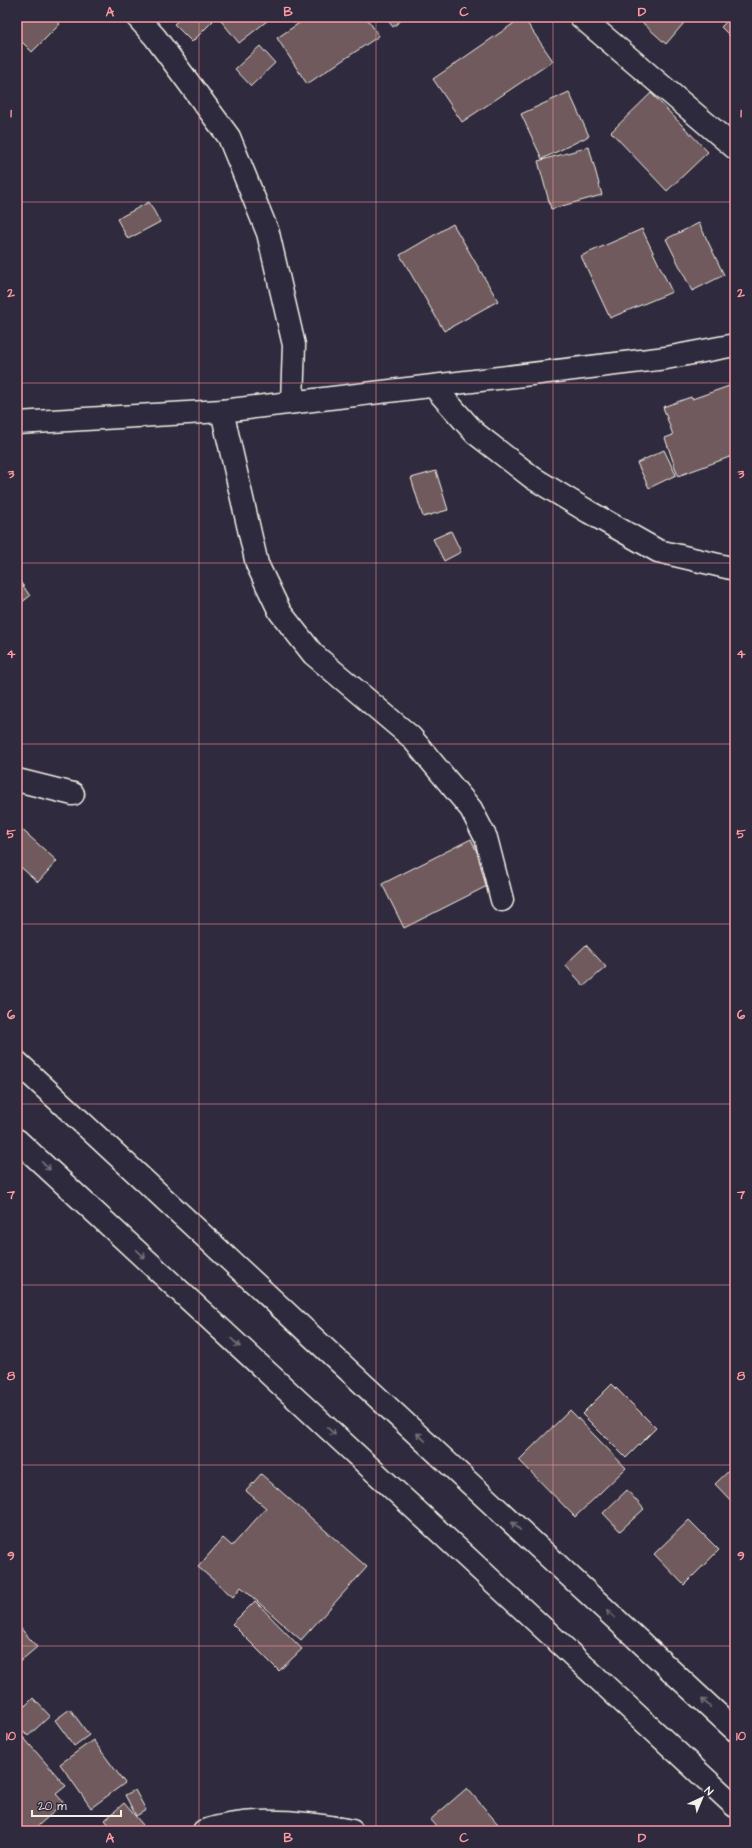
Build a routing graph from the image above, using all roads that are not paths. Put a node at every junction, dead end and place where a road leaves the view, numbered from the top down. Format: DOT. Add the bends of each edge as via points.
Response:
graph roads {
  1 [pos="136,17"];
  2 [pos="581,17"];
  3 [pos="735,148"];
  4 [pos="735,345"];
  5 [pos="434,387"];
  6 [pos="292,402"];
  7 [pos="222,411"];
  8 [pos="17,423"];
  9 [pos="735,569"];
  10 [pos="17,780"];
  11 [pos="73,794"];
  12 [pos="502,900"];
  13 [pos="17,1062"];
  14 [pos="17,1140"];
  15 [pos="735,1730"];
  16 [pos="735,1806"];
  17 [pos="204,1831"];
  18 [pos="352,1831"];
  1 -- 6 [label="main road" via="159,44 232,144 268,233 293,338"];
  2 -- 3 [label="main road"];
  4 -- 5 [label="main road" via="666,358"];
  5 -- 6 [label="main road"];
  5 -- 9 [label="main road" via="475,433 533,478 589,512 658,551"];
  6 -- 7 [label="main road"];
  7 -- 8 [label="main road"];
  7 -- 12 [label="main road" via="257,564 280,612 313,654 411,737 471,809 486,838"];
  10 -- 11 [label="main road"];
  15 -- 13 [label="main road, one-way"];
  14 -- 16 [label="main road, one-way"];
  17 -- 18 [label="main road" via="260,1820"];
}
